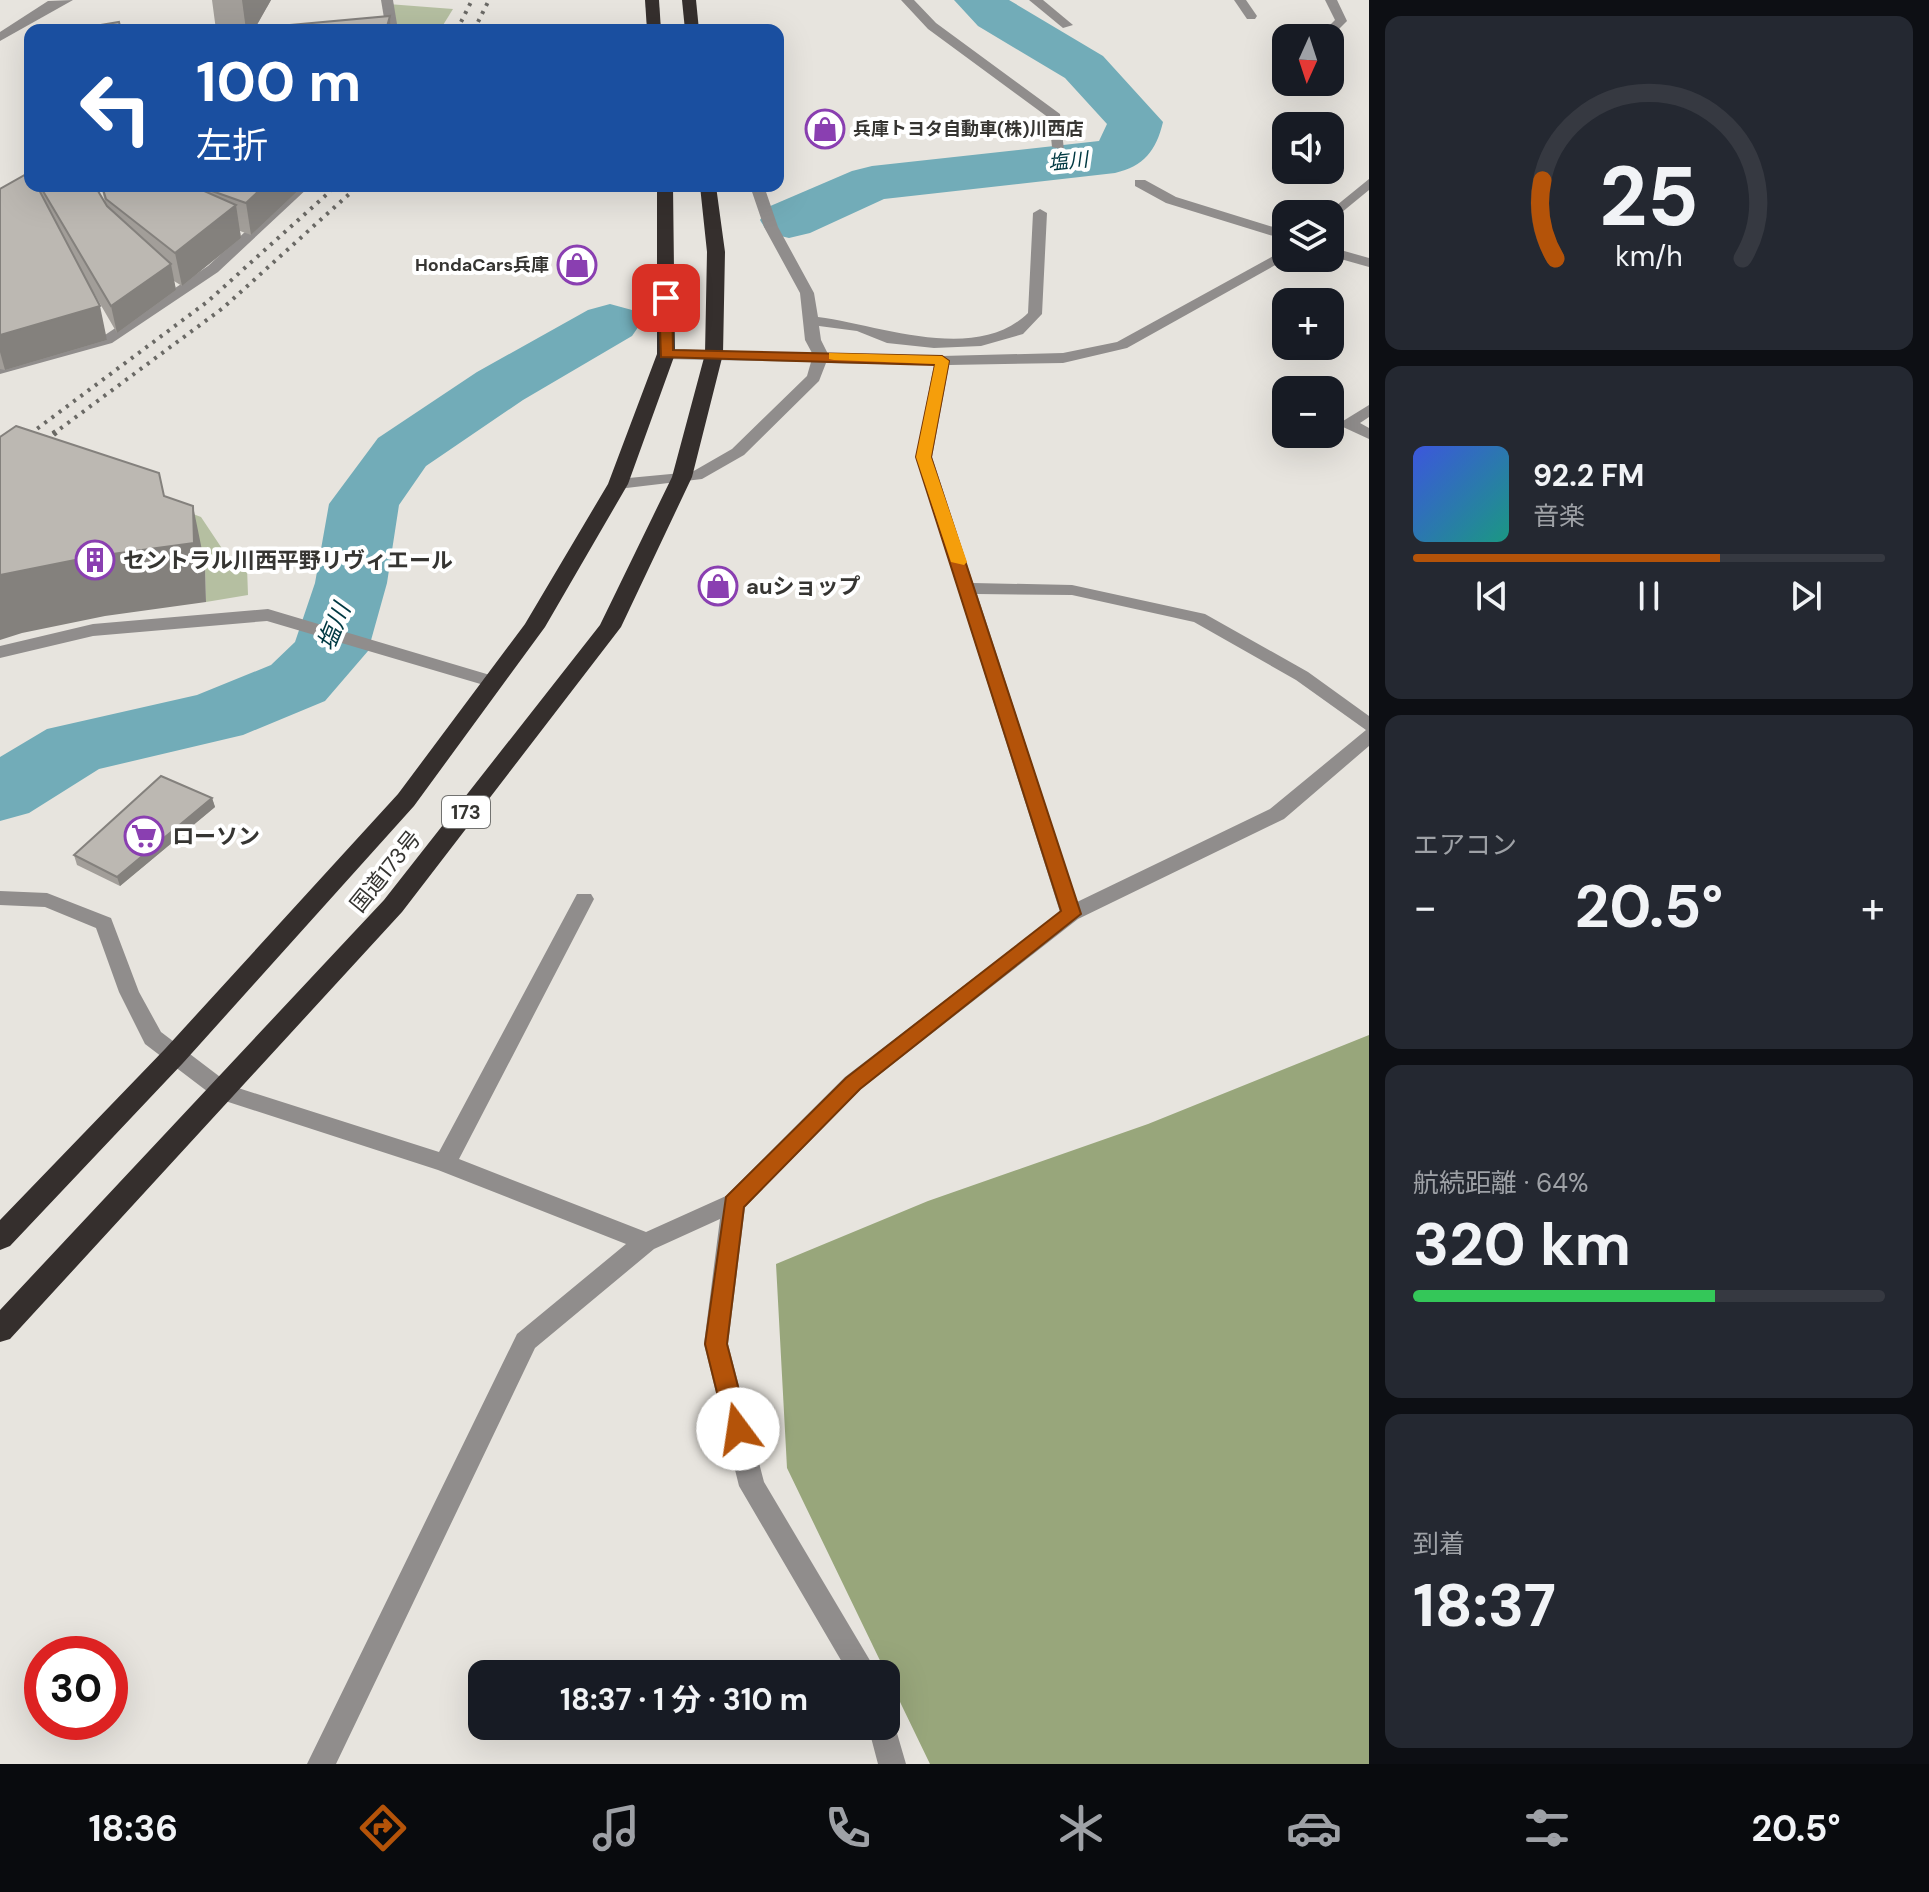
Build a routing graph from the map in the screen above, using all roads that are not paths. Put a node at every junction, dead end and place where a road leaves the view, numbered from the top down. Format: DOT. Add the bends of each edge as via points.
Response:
graph roads {
  1 [pos="67,0"];
  2 [pos="387,0"];
  3 [pos="652,0"];
  4 [pos="689,0"];
  5 [pos="907,0"];
  6 [pos="1035,0"];
  7 [pos="1240,0"];
  8 [pos="1331,0"];
  9 [pos="1251,16"];
  10 [pos="391,24"];
  11 [pos="654,24"];
  12 [pos="691,24"];
  13 [pos="1338,24"];
  14 [pos="1067,25"];
  15 [pos="0,37"];
  16 [pos="1059,147"];
  17 [pos="1140,183"];
  18 [pos="1369,183"];
  19 [pos="297,192"];
  20 [pos="665,192"];
  21 [pos="709,192"];
  22 [pos="759,192"];
  23 [pos="1344,205"];
  24 [pos="1040,213"];
  25 [pos="225,231"];
  26 [pos="1272,232"];
  27 [pos="246,240"];
  28 [pos="1344,255"];
  29 [pos="1272,261"];
  30 [pos="1369,263"];
  31 [pos="811,321"];
  32 [pos="666,354"];
  33 [pos="714,354"];
  34 [pos="821,355"];
  35 [pos="942,361"];
  36 [pos="0,369"];
  37 [pos="1369,410"];
  38 [pos="1369,434"];
  39 [pos="682,477"];
  40 [pos="618,484"];
  41 [pos="968,588"];
  42 [pos="0,652"];
  43 [pos="494,682"];
  44 [pos="1369,725"];
  45 [pos="1369,736"];
  46 [pos="0,898"];
  47 [pos="584,899"];
  48 [pos="1071,914"];
  49 [pos="174,1056"];
  50 [pos="224,1092"];
  51 [pos="445,1163"];
  52 [pos="734,1203"];
  53 [pos="0,1238"];
  54 [pos="646,1242"];
  55 [pos="0,1330"];
  56 [pos="856,1660"];
  57 [pos="886,1740"];
  58 [pos="321,1764"];
  59 [pos="892,1764"];
  1 -- 15 [label="street"];
  2 -- 10 [label="street"];
  3 -- 11 [label="highway"];
  4 -- 12 [label="highway"];
  5 -- 16 [label="street" via="932,26 1055,117"];
  6 -- 14 [label="street"];
  7 -- 9 [label="street"];
  8 -- 13 [label="street"];
  17 -- 26 [label="street" via="1171,200"];
  18 -- 23 [label="street"];
  19 -- 27 [label="street"];
  20 -- 32 [label="highway, 国道173号 / 173"];
  21 -- 33 [label="highway, 国道173号 / 173" via="716,252"];
  22 -- 31 [label="street" via="771,227 807,293"];
  24 -- 31 [label="street" via="1035,314 1018,331 981,341 934,343"];
  25 -- 27 [label="street"];
  27 -- 36 [label="street" via="213,269 104,334"];
  28 -- 30 [label="street"];
  29 -- 35 [label="street" via="1122,345 1063,358"];
  31 -- 34 [label="street"];
  32 -- 33 [label="street"];
  32 -- 40 [label="highway, 国道173号 / 173"];
  33 -- 34 [label="street"];
  33 -- 39 [label="highway, 国道173号 / 173"];
  34 -- 35 [label="street"];
  34 -- 39 [label="street" via="814,378 738,452 696,476"];
  35 -- 41 [label="street" via="924,457"];
  37 -- 38 [label="street" via="1349,424"];
  39 -- 40 [label="street"];
  39 -- 50 [label="highway, 国道173号 / 173" via="610,627 393,906"];
  40 -- 43 [label="highway, 国道173号 / 173" via="534,627"];
  41 -- 44 [label="street" via="1072,590 1199,618 1302,676"];
  41 -- 48 [label="street"];
  42 -- 43 [label="street" via="93,630 268,615"];
  43 -- 49 [label="highway, 国道173号 / 173" via="406,800"];
  45 -- 48 [label="street" via="1277,814"];
  46 -- 49 [label="street" via="47,900 104,923 129,992 153,1038"];
  47 -- 51 [label="street"];
  48 -- 52 [label="street" via="853,1083"];
  49 -- 50 [label="street"];
  49 -- 53 [label="highway, 国道173号 / 173"];
  50 -- 51 [label="street"];
  50 -- 55 [label="highway, 国道173号 / 173"];
  51 -- 54 [label="street"];
  52 -- 54 [label="street"];
  52 -- 56 [label="street" via="716,1344 752,1486"];
  54 -- 58 [label="street" via="526,1341"];
  57 -- 59 [label="street"];
}
